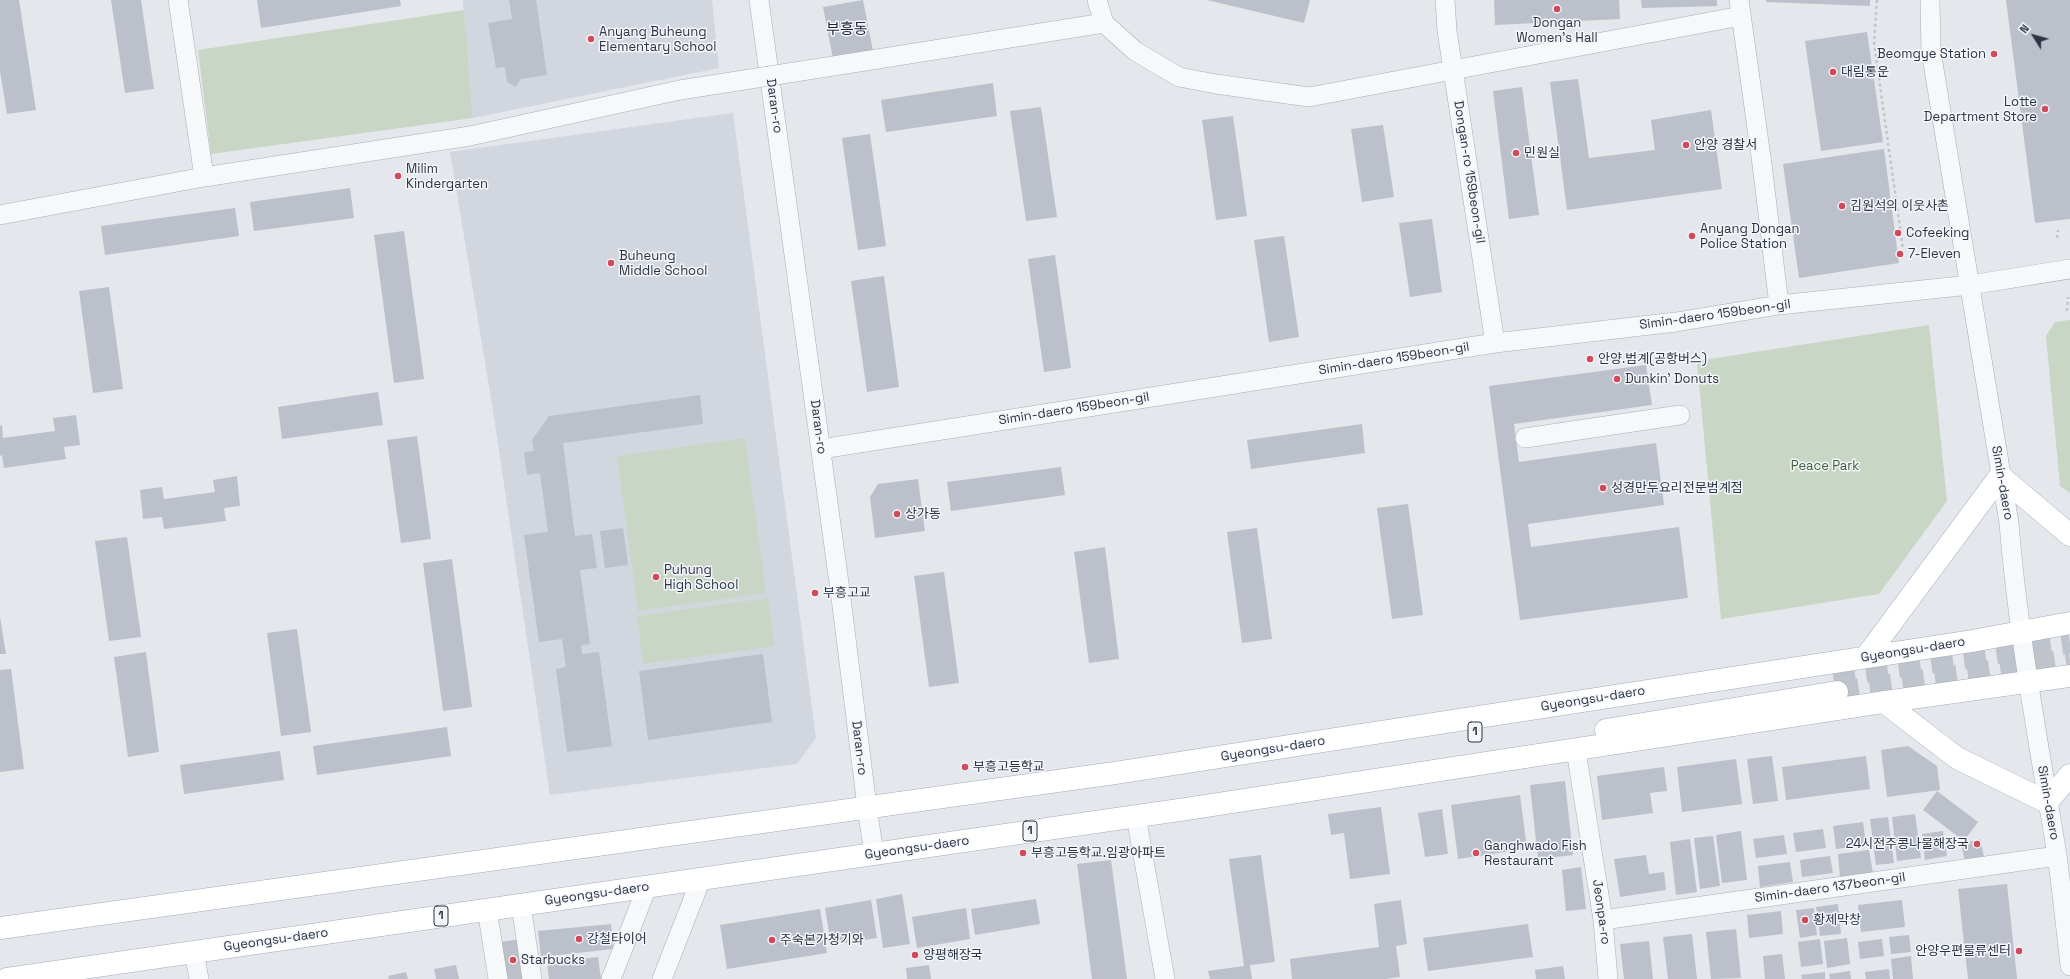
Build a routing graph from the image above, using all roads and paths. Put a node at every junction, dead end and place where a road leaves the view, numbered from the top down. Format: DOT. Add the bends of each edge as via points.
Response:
graph roads {
  1 [pos="178,0"];
  2 [pos="759,0"];
  3 [pos="1097,0"];
  4 [pos="1445,0"];
  5 [pos="1877,0"];
  6 [pos="1930,0"];
  7 [pos="1740,8"];
  8 [pos="1104,23"];
  9 [pos="1454,70"];
  10 [pos="204,177"];
  11 [pos="0,215"];
  12 [pos="2058,230"];
  13 [pos="2057,238"];
  14 [pos="1903,249"];
  15 [pos="2070,269"];
  16 [pos="1970,285"];
  17 [pos="2068,297"];
  18 [pos="1779,305"];
  19 [pos="2067,311"];
  20 [pos="1495,343"];
  21 [pos="1680,415"];
  22 [pos="1525,438"];
  23 [pos="820,449"];
  24 [pos="2000,476"];
  25 [pos="2070,535"];
  26 [pos="2070,624"];
  27 [pos="2022,632"];
  28 [pos="1866,657"];
  29 [pos="2070,676"];
  30 [pos="2028,683"];
  31 [pos="1884,702"];
  32 [pos="1576,750"];
  33 [pos="1115,773"];
  34 [pos="2070,775"];
  35 [pos="2047,802"];
  36 [pos="867,807"];
  37 [pos="1186,809"];
  38 [pos="1136,816"];
  39 [pos="874,854"];
  40 [pos="2057,856"];
  41 [pos="701,879"];
  42 [pos="648,887"];
  43 [pos="521,905"];
  44 [pos="487,910"];
  45 [pos="1603,920"];
  46 [pos="0,928"];
  47 [pos="194,952"];
  48 [pos="2070,966"];
  49 [pos="7,979"];
  50 [pos="199,979"];
  51 [pos="498,979"];
  52 [pos="532,979"];
  53 [pos="611,979"];
  54 [pos="662,979"];
  55 [pos="1165,979"];
  56 [pos="1608,979"];
  1 -- 10 [label="street"];
  2 -- 23 [label="street, Daran-ro"];
  3 -- 8 [label="street"];
  4 -- 9 [label="street, Dongan-ro 159beon-gil"];
  5 -- 14 [label="path" via="1874,43"];
  6 -- 16 [label="street, Simin-daero" via="1931,51"];
  7 -- 9 [label="street"];
  7 -- 18 [label="street"];
  8 -- 9 [label="street" via="1135,51 1179,77 1263,92 1309,97"];
  8 -- 10 [label="street, bridge" via="680,90 470,136"];
  9 -- 20 [label="street, Dongan-ro 159beon-gil"];
  10 -- 11 [label="street"];
  12 -- 13 [label="path"];
  15 -- 16 [label="street, Simin-daero 159beon-gil"];
  16 -- 18 [label="street, Simin-daero 159beon-gil"];
  16 -- 24 [label="street, Simin-daero"];
  17 -- 19 [label="path"];
  18 -- 20 [label="street, Simin-daero 159beon-gil" via="1676,322"];
  20 -- 23 [label="street, Simin-daero 159beon-gil"];
  21 -- 22 [label="street"];
  23 -- 36 [label="street, Daran-ro"];
  24 -- 25 [label="main road"];
  24 -- 27 [label="street, Simin-daero" via="2009,523 2012,567"];
  24 -- 28 [label="main road"];
  26 -- 27 [label="main road, Gyeongsu-daero"];
  27 -- 28 [label="main road, Gyeongsu-daero"];
  27 -- 30 [label="street, Simin-daero"];
  28 -- 33 [label="main road, Gyeongsu-daero"];
  29 -- 30 [label="main road, Gyeongsu-daero"];
  30 -- 31 [label="main road, Gyeongsu-daero"];
  30 -- 35 [label="street, Simin-daero"];
  31 -- 32 [label="main road, Gyeongsu-daero"];
  31 -- 35 [label="main road" via="1957,758"];
  32 -- 37 [label="main road, Gyeongsu-daero"];
  32 -- 45 [label="street, Jeonpa-ro"];
  33 -- 36 [label="main road, Gyeongsu-daero / 1"];
  33 -- 37 [label="main road, Gyeongsu-daero / 1" via="1378,747 1835,684 1383,766"];
  34 -- 35 [label="main road"];
  35 -- 40 [label="street, Simin-daero"];
  36 -- 39 [label="street, Daran-ro"];
  36 -- 46 [label="main road, Gyeongsu-daero / 1"];
  37 -- 38 [label="main road, Gyeongsu-daero / 1"];
  38 -- 39 [label="main road, Gyeongsu-daero / 1"];
  38 -- 55 [label="street"];
  39 -- 41 [label="main road, Gyeongsu-daero / 1"];
  40 -- 45 [label="street, Simin-daero 137beon-gil"];
  40 -- 48 [label="street, Simin-daero"];
  41 -- 42 [label="main road, Gyeongsu-daero / 1"];
  41 -- 54 [label="street"];
  42 -- 43 [label="main road, Gyeongsu-daero / 1"];
  42 -- 53 [label="street"];
  43 -- 44 [label="main road, Gyeongsu-daero / 1"];
  43 -- 52 [label="street"];
  44 -- 47 [label="main road, Gyeongsu-daero / 1"];
  44 -- 51 [label="street"];
  45 -- 56 [label="street, Jeonpa-ro"];
  47 -- 49 [label="main road, Gyeongsu-daero / 1"];
  47 -- 50 [label="street"];
}
